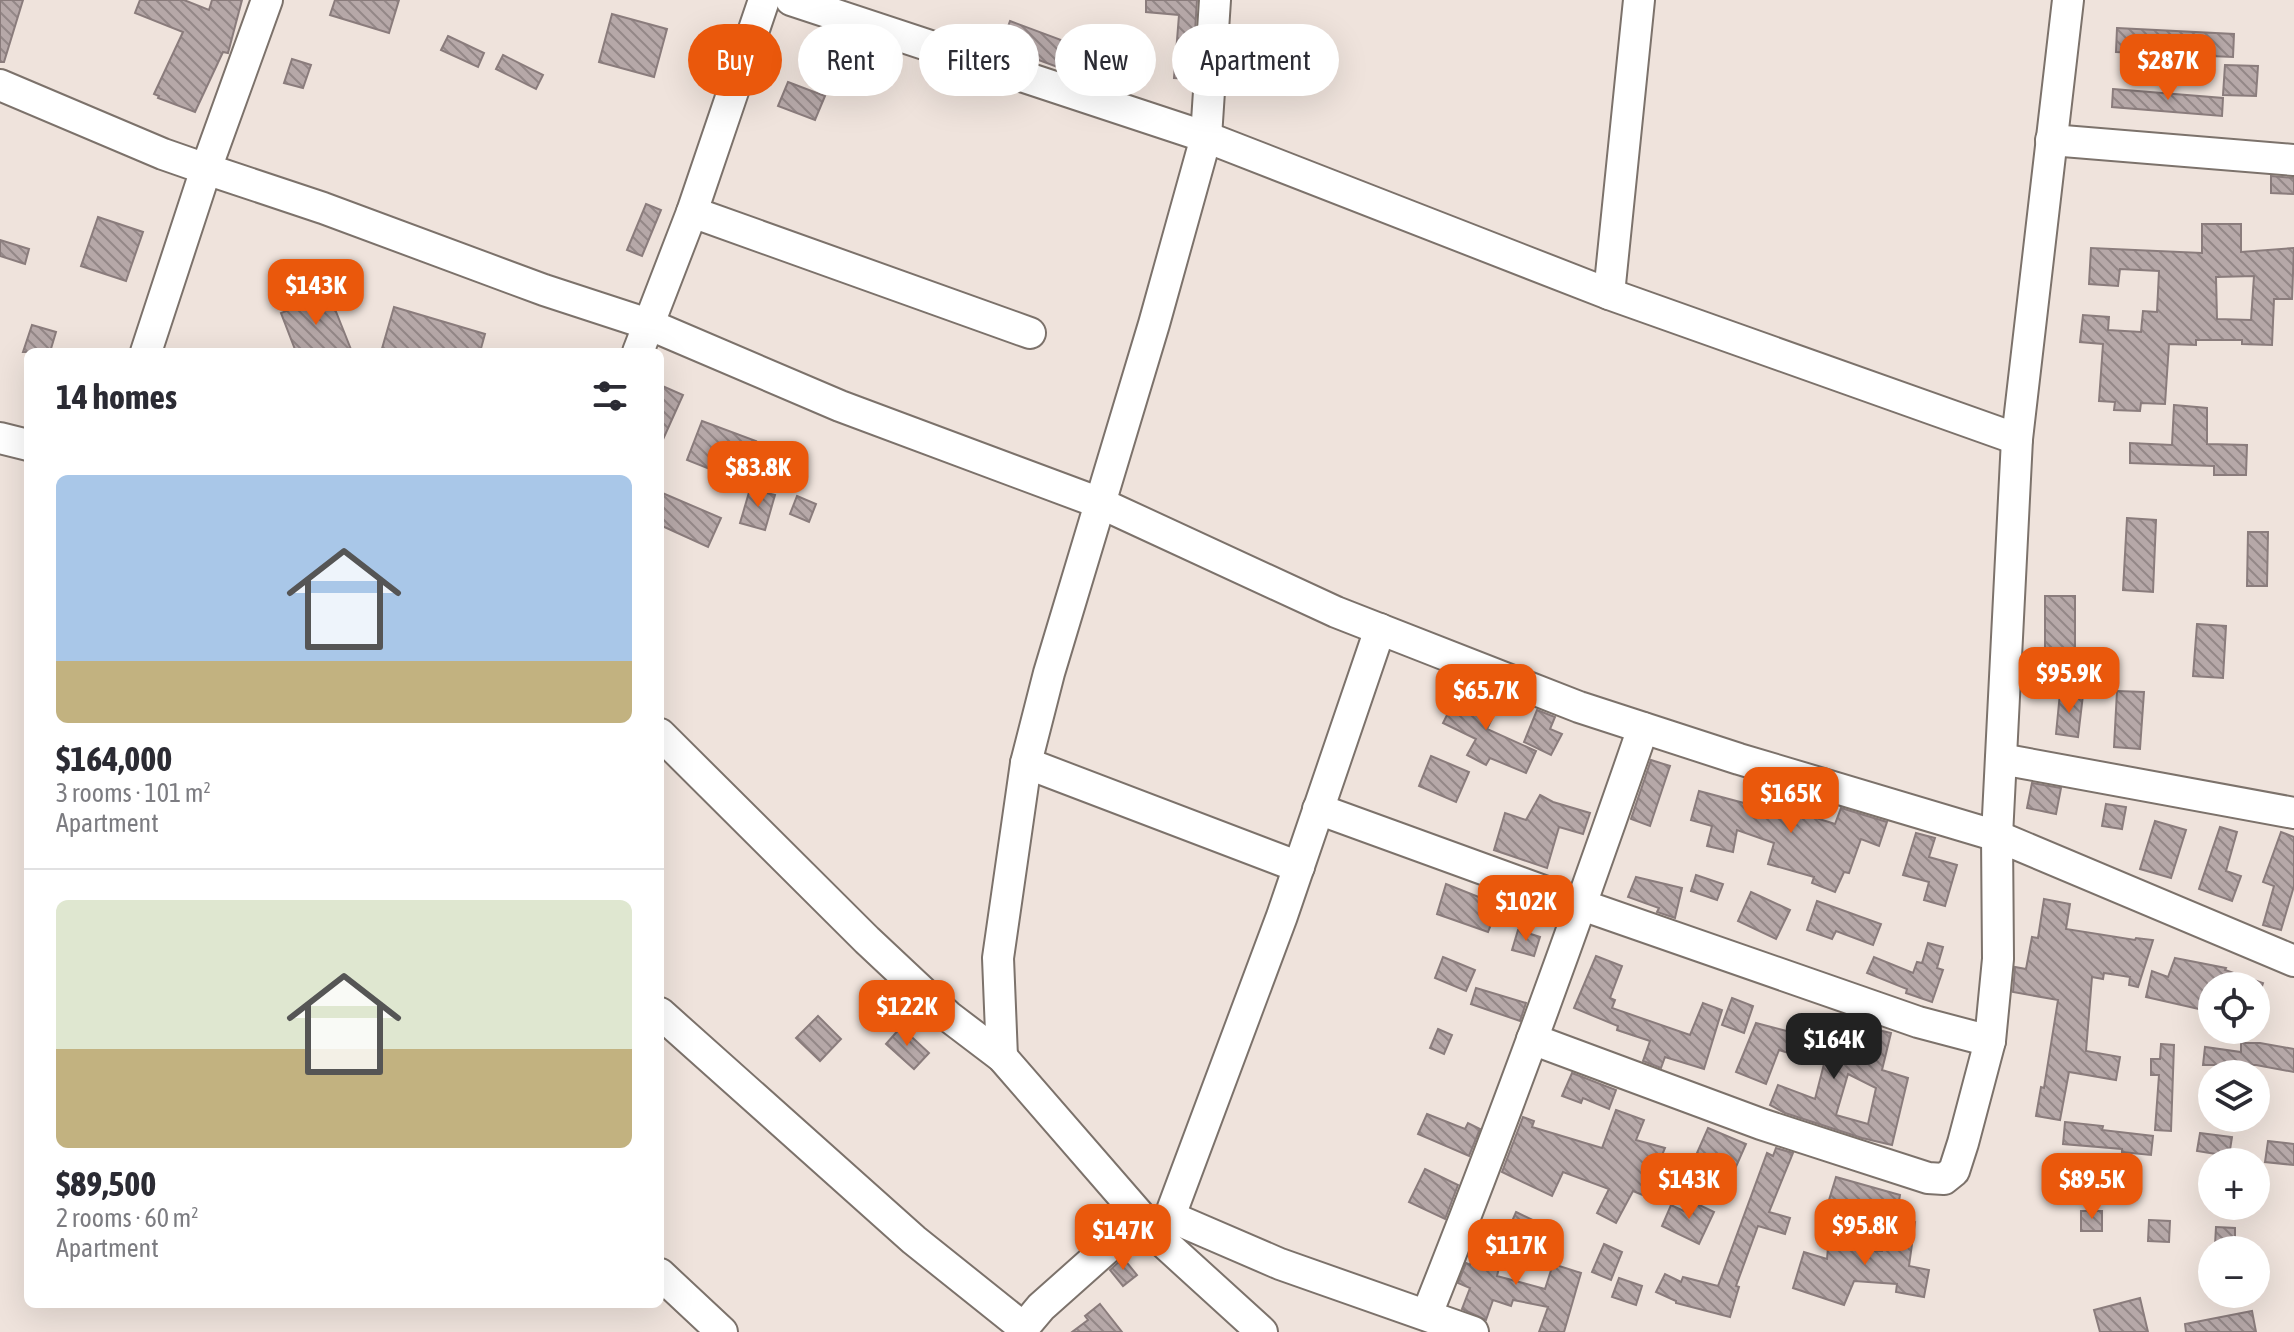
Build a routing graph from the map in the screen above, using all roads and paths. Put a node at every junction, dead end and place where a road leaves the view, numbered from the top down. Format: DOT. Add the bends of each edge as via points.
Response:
graph roads {
  1 [pos="267,0"];
  2 [pos="764,0"];
  3 [pos="791,0"];
  4 [pos="1215,0"];
  5 [pos="1639,0"];
  6 [pos="2068,0"];
  7 [pos="0,85"];
  8 [pos="1206,137"];
  9 [pos="2051,140"];
  10 [pos="2294,160"];
  11 [pos="206,169"];
  12 [pos="692,212"];
  13 [pos="1609,294"];
  14 [pos="1030,333"];
  15 [pos="643,338"];
  16 [pos="147,348"];
  17 [pos="0,438"];
  18 [pos="2017,439"];
  19 [pos="24,444"];
  20 [pos="1100,503"];
  21 [pos="1380,629"];
  22 [pos="1643,728"];
  23 [pos="664,738"];
  24 [pos="2001,759"];
  25 [pos="1026,763"];
  26 [pos="1318,809"];
  27 [pos="2294,813"];
  28 [pos="1997,836"];
  29 [pos="1299,867"];
  30 [pos="1582,905"];
  31 [pos="2294,961"];
  32 [pos="664,1017"];
  33 [pos="1532,1039"];
  34 [pos="1990,1041"];
  35 [pos="1002,1057"];
  36 [pos="1158,1225"];
  37 [pos="664,1278"];
  38 [pos="1427,1314"];
  39 [pos="1022,1330"];
  40 [pos="722,1332"];
  41 [pos="1262,1332"];
  42 [pos="1473,1332"];
  1 -- 11 [label="street"];
  2 -- 12 [label="street"];
  3 -- 8 [label="street"];
  4 -- 8 [label="street"];
  5 -- 13 [label="street"];
  6 -- 9 [label="street"];
  7 -- 11 [label="street"];
  8 -- 13 [label="street"];
  8 -- 20 [label="street"];
  9 -- 10 [label="street"];
  9 -- 18 [label="street"];
  11 -- 15 [label="street" via="544,290"];
  11 -- 16 [label="street"];
  12 -- 14 [label="street"];
  12 -- 15 [label="street"];
  13 -- 18 [label="street"];
  15 -- 20 [label="street"];
  17 -- 19 [label="street"];
  18 -- 24 [label="street"];
  20 -- 21 [label="street"];
  20 -- 25 [label="street"];
  21 -- 22 [label="street"];
  21 -- 26 [label="street"];
  22 -- 28 [label="street"];
  22 -- 30 [label="street"];
  23 -- 35 [label="street" via="867,940 948,1016"];
  24 -- 27 [label="street"];
  24 -- 28 [label="street"];
  25 -- 29 [label="street"];
  25 -- 35 [label="street" via="998,958"];
  26 -- 29 [label="street"];
  26 -- 30 [label="street"];
  28 -- 31 [label="street"];
  28 -- 34 [label="street" via="1998,959"];
  29 -- 36 [label="street"];
  30 -- 33 [label="street"];
  30 -- 34 [label="street" via="1918,1022"];
  32 -- 39 [label="street"];
  33 -- 34 [label="street" via="1761,1124 1944,1179 1954,1171"];
  33 -- 38 [label="street"];
  35 -- 36 [label="street"];
  36 -- 38 [label="street"];
  36 -- 39 [label="street" via="1041,1307"];
  36 -- 41 [label="street"];
  37 -- 40 [label="street"];
  38 -- 42 [label="street"];
}
